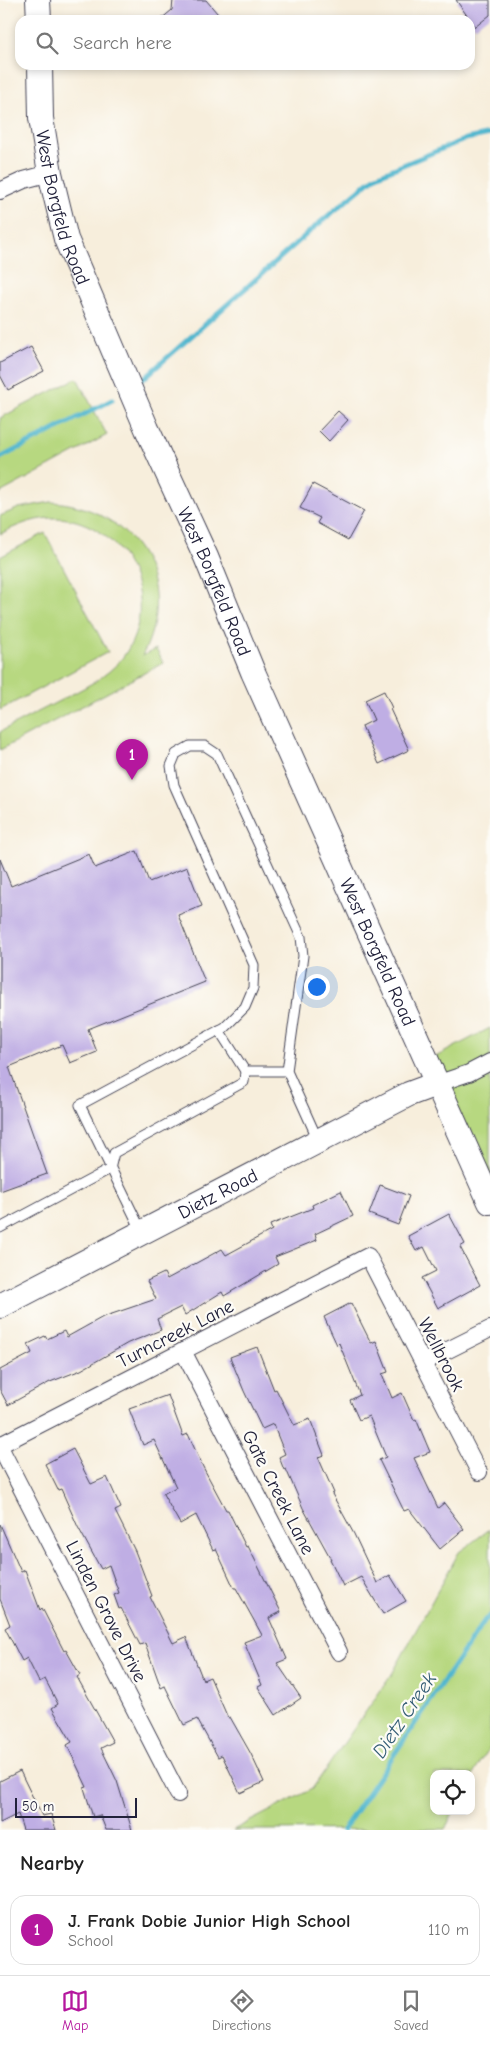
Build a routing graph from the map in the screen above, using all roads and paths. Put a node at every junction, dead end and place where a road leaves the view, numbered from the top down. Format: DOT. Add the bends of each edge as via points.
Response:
graph roads {
  1 [pos="38,0"];
  2 [pos="39,15"];
  3 [pos="40,70"];
  4 [pos="50,173"];
  5 [pos="0,191"];
  6 [pos="219,1030"];
  7 [pos="490,1062"];
  8 [pos="245,1071"];
  9 [pos="287,1071"];
  10 [pos="436,1084"];
  11 [pos="318,1142"];
  12 [pos="110,1169"];
  13 [pos="490,1202"];
  14 [pos="0,1228"];
  15 [pos="143,1232"];
  16 [pos="368,1256"];
  17 [pos="0,1306"];
  18 [pos="490,1329"];
  19 [pos="183,1351"];
  20 [pos="424,1362"];
  21 [pos="0,1446"];
  22 [pos="479,1472"];
  23 [pos="340,1652"];
  24 [pos="178,1794"];
  1 -- 2 [label="street"];
  3 -- 4 [label="street, West Borgfeld Road" via="41,118"];
  4 -- 5 [label="street"];
  4 -- 10 [label="street, West Borgfeld Road" via="66,239"];
  6 -- 8 [label="lane"];
  6 -- 9 [label="lane" via="245,1007 253,988 254,965 174,785 171,766 176,754 190,746 205,746 217,754 301,936 303,956"];
  6 -- 12 [label="lane" via="80,1105"];
  7 -- 10 [label="street"];
  8 -- 9 [label="lane"];
  8 -- 12 [label="lane" via="244,1082 114,1153"];
  9 -- 11 [label="lane"];
  10 -- 11 [label="street, Dietz Road" via="409,1094"];
  10 -- 13 [label="street, West Borgfeld Road"];
  11 -- 15 [label="street, Dietz Road"];
  12 -- 14 [label="lane"];
  12 -- 15 [label="lane"];
  15 -- 17 [label="street, Dietz Road"];
  16 -- 19 [label="street, Turncreek Lane"];
  16 -- 20 [label="street, Wellbrook"];
  18 -- 20 [label="street"];
  19 -- 21 [label="street, Turncreek Lane"];
  19 -- 23 [label="street, Gate Creek Lane"];
  20 -- 22 [label="street, Wellbrook"];
  21 -- 24 [label="street, Linden Grove Drive"];
}
